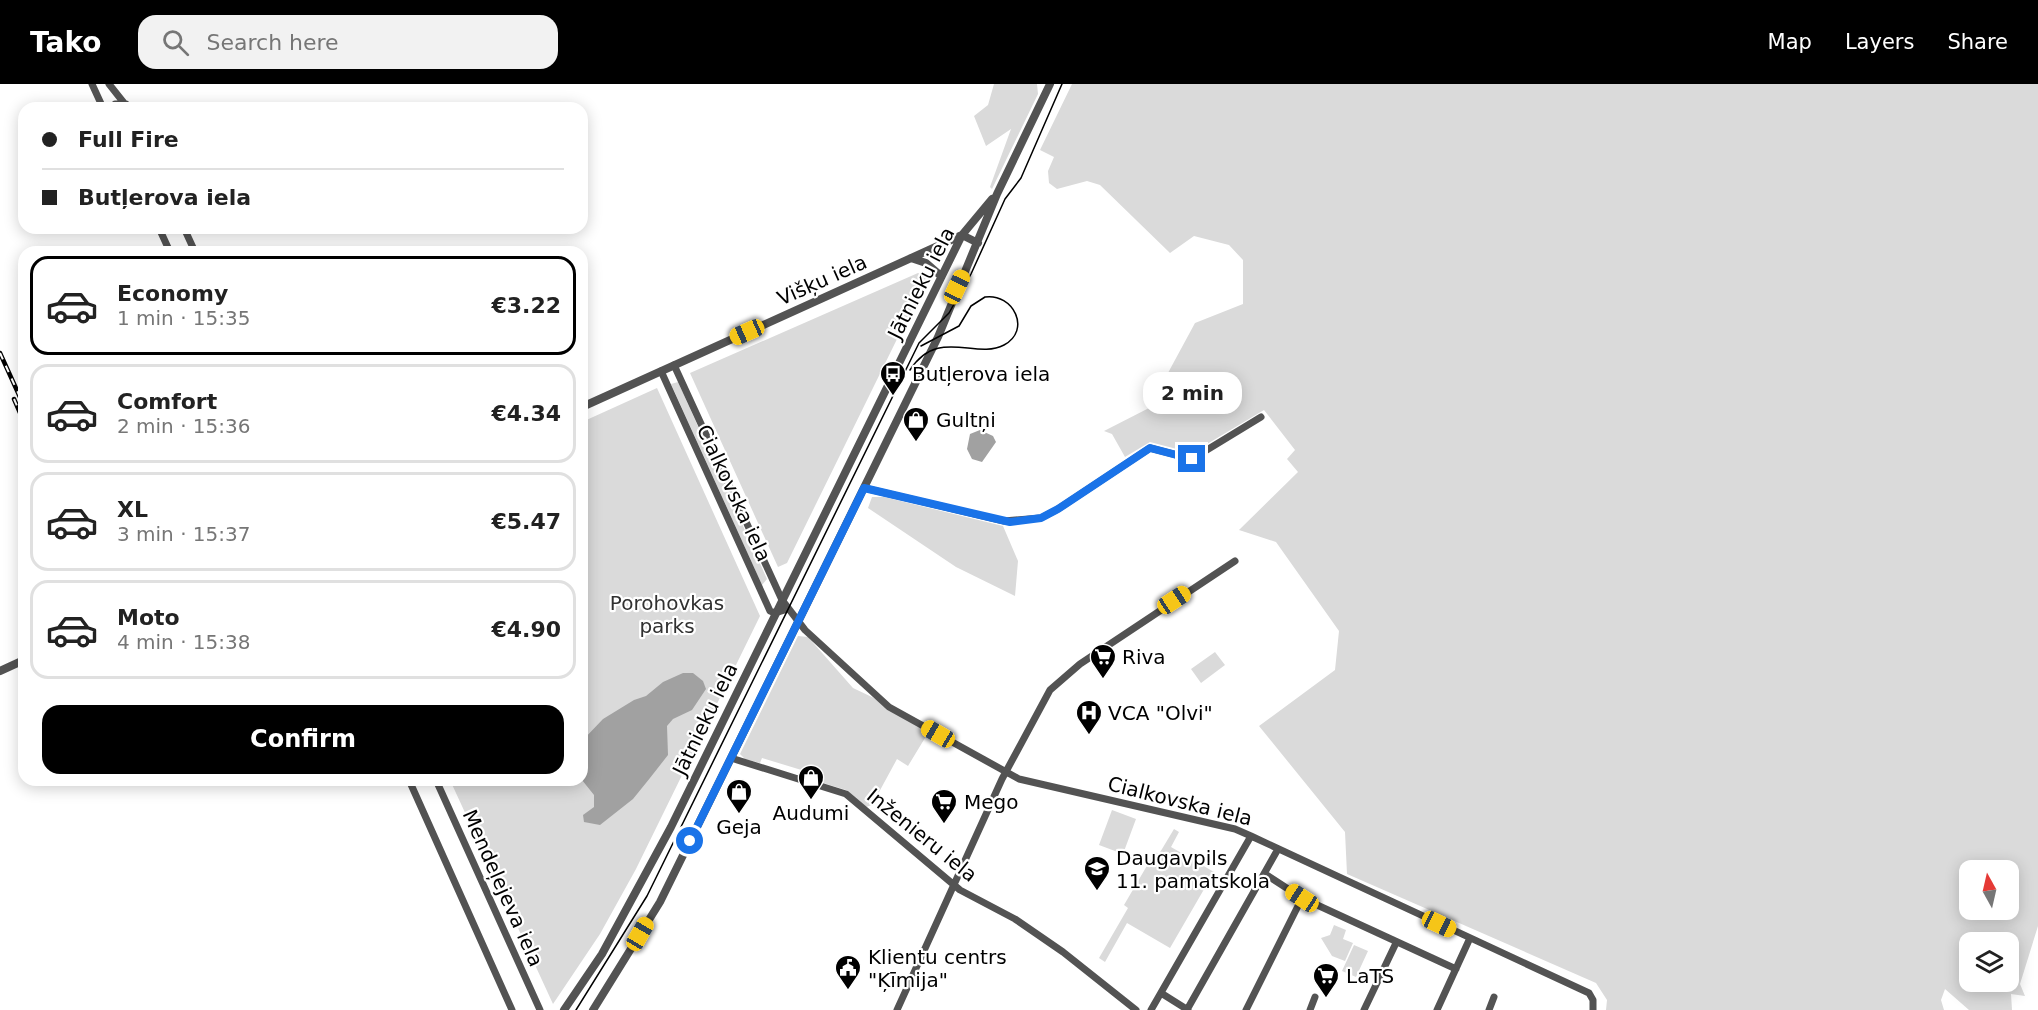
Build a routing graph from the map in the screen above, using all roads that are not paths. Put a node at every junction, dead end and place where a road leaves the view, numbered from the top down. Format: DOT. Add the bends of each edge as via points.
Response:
graph roads {
  1 [pos="92,84"];
  2 [pos="109,84"];
  3 [pos="1050,84"];
  4 [pos="100,102"];
  5 [pos="124,102"];
  6 [pos="997,195"];
  7 [pos="962,235"];
  8 [pos="978,243"];
  9 [pos="911,258"];
  10 [pos="941,276"];
  11 [pos="674,365"];
  12 [pos="661,371"];
  13 [pos="588,404"];
  14 [pos="1261,417"];
  15 [pos="864,488"];
  16 [pos="1235,561"];
  17 [pos="782,600"];
  18 [pos="788,609"];
  19 [pos="775,613"];
  20 [pos="798,622"];
  21 [pos="18,663"];
  22 [pos="0,671"];
  23 [pos="731,758"];
  24 [pos="1006,772"];
  25 [pos="412,786"];
  26 [pos="439,786"];
  27 [pos="1251,836"];
  28 [pos="1278,849"];
  29 [pos="1265,874"];
  30 [pos="954,884"];
  31 [pos="1302,898"];
  32 [pos="1470,938"];
  33 [pos="1396,943"];
  34 [pos="1456,969"];
  35 [pos="1161,993"];
  36 [pos="1315,997"];
  37 [pos="1494,997"];
  38 [pos="1188,1009"];
  39 [pos="512,1010"];
  40 [pos="540,1010"];
  41 [pos="564,1010"];
  42 [pos="593,1010"];
  43 [pos="897,1010"];
  44 [pos="1136,1010"];
  45 [pos="1151,1010"];
  46 [pos="1246,1010"];
  47 [pos="1306,1010"];
  48 [pos="1364,1010"];
  49 [pos="1437,1010"];
  50 [pos="1489,1010"];
  51 [pos="1593,1010"];
  1 -- 4 [label="street"];
  2 -- 5 [label="street"];
  3 -- 6 [label="street"];
  6 -- 7 [label="street, Jātnieku iela"];
  6 -- 8 [label="street, Jātnieku iela"];
  7 -- 8 [label="street"];
  7 -- 9 [label="street, Višķu iela"];
  7 -- 10 [label="street, Jātnieku iela"];
  8 -- 15 [label="street, Jātnieku iela" via="950,301 938,337"];
  9 -- 10 [label="street" via="926,262"];
  9 -- 11 [label="street, Višķu iela"];
  10 -- 17 [label="street, Jātnieku iela"];
  11 -- 12 [label="street, Višķu iela"];
  11 -- 17 [label="street, Cialkovska iela"];
  12 -- 13 [label="street, Višķu iela"];
  12 -- 19 [label="street, Cialkovska iela" via="770,611"];
  14 -- 15 [label="street" via="1192,459 1150,448 1041,518 1010,522"];
  15 -- 20 [label="street, Jātnieku iela"];
  16 -- 24 [label="street" via="1080,664 1050,690"];
  17 -- 18 [label="street, Cialkovska iela"];
  17 -- 19 [label="street, Jātnieku iela"];
  18 -- 19 [label="street"];
  18 -- 20 [label="street, Cialkovska iela"];
  19 -- 41 [label="street, Jātnieku iela" via="632,902"];
  20 -- 23 [label="street, Jātnieku iela"];
  20 -- 24 [label="street, Cialkovska iela" via="889,708"];
  21 -- 22 [label="street"];
  23 -- 30 [label="street, Inženieru iela" via="846,794"];
  23 -- 42 [label="street, Jātnieku iela" via="660,902"];
  24 -- 27 [label="street, Cialkovska iela" via="1019,779"];
  24 -- 30 [label="street"];
  25 -- 39 [label="street"];
  26 -- 40 [label="street, Mendeļejeva iela"];
  27 -- 28 [label="street, Cialkovska iela"];
  27 -- 35 [label="street"];
  28 -- 29 [label="street"];
  28 -- 32 [label="street, Cialkovska iela"];
  29 -- 31 [label="street"];
  29 -- 38 [label="street"];
  30 -- 43 [label="street"];
  30 -- 44 [label="street, Inženieru iela" via="1053,945"];
  31 -- 33 [label="street"];
  31 -- 46 [label="street"];
  32 -- 34 [label="street"];
  32 -- 51 [label="street, Cialkovska iela" via="1589,993"];
  33 -- 34 [label="street"];
  33 -- 48 [label="street"];
  34 -- 49 [label="street"];
  35 -- 38 [label="street"];
  35 -- 45 [label="street"];
  36 -- 47 [label="street"];
  37 -- 50 [label="street"];
}
